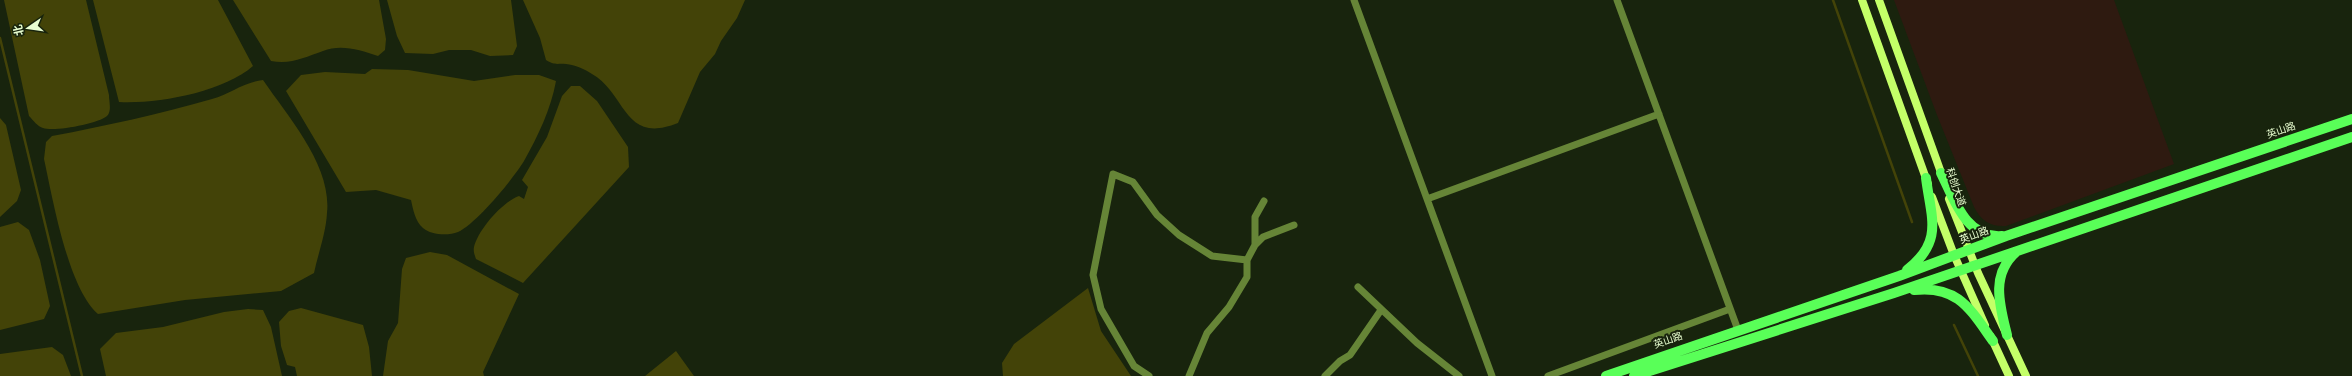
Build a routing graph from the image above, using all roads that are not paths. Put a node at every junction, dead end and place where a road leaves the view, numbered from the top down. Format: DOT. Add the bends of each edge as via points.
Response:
graph roads {
  1 [pos="1354,0"];
  2 [pos="1617,0"];
  3 [pos="1862,0"];
  4 [pos="1879,0"];
  5 [pos="1659,114"];
  6 [pos="2352,119"];
  7 [pos="2352,137"];
  8 [pos="1941,172"];
  9 [pos="1926,178"];
  10 [pos="1427,199"];
  11 [pos="1264,201"];
  12 [pos="1294,225"];
  13 [pos="2006,236"];
  14 [pos="1255,245"];
  15 [pos="1969,250"];
  16 [pos="2019,250"];
  17 [pos="1954,255"];
  18 [pos="1247,260"];
  19 [pos="1975,265"];
  20 [pos="1960,270"];
  21 [pos="1899,276"];
  22 [pos="1358,287"];
  23 [pos="1894,293"];
  24 [pos="1730,309"];
  25 [pos="1381,310"];
  26 [pos="1738,330"];
  27 [pos="2007,336"];
  28 [pos="1993,341"];
  29 [pos="1149,376"];
  30 [pos="1189,376"];
  31 [pos="1325,376"];
  32 [pos="1459,376"];
  33 [pos="1492,376"];
  34 [pos="1548,376"];
  35 [pos="1606,376"];
  36 [pos="1634,376"];
  37 [pos="2009,376"];
  38 [pos="2026,376"];
  1 -- 10 [label="street"];
  2 -- 5 [label="street"];
  3 -- 9 [label="main road"];
  4 -- 8 [label="main road, 科创大道"];
  5 -- 10 [label="street"];
  5 -- 24 [label="street"];
  6 -- 13 [label="main road, 英山路"];
  7 -- 16 [label="main road"];
  8 -- 13 [label="main road" via="1968,223 1984,234"];
  8 -- 15 [label="main road, 科创大道"];
  9 -- 17 [label="main road"];
  9 -- 21 [label="main road" via="1931,240 1923,256"];
  10 -- 33 [label="street"];
  11 -- 14 [label="street" via="1255,217"];
  12 -- 14 [label="street" via="1263,237"];
  13 -- 15 [label="main road, 英山路"];
  14 -- 18 [label="street"];
  15 -- 17 [label="main road, 英山路"];
  15 -- 19 [label="main road, 科创大道"];
  16 -- 19 [label="main road"];
  16 -- 27 [label="main road" via="2005,265 1998,285"];
  17 -- 20 [label="main road"];
  17 -- 21 [label="main road, 英山路"];
  18 -- 29 [label="street" via="1212,256 1178,235 1157,215 1133,182 1113,174 1093,275 1101,308 1134,366"];
  18 -- 30 [label="street" via="1247,277 1229,307 1207,333"];
  19 -- 20 [label="main road"];
  19 -- 27 [label="main road, 科创大道"];
  20 -- 23 [label="main road"];
  20 -- 28 [label="main road"];
  21 -- 26 [label="main road, 英山路"];
  22 -- 25 [label="street"];
  23 -- 28 [label="main road" via="1933,289 1954,295 1970,310"];
  23 -- 36 [label="main road"];
  24 -- 26 [label="street"];
  24 -- 34 [label="street"];
  25 -- 31 [label="street" via="1350,355 1340,360"];
  25 -- 32 [label="street"];
  26 -- 35 [label="main road, 英山路"];
  27 -- 38 [label="main road, 科创大道"];
  28 -- 37 [label="main road"];
}
